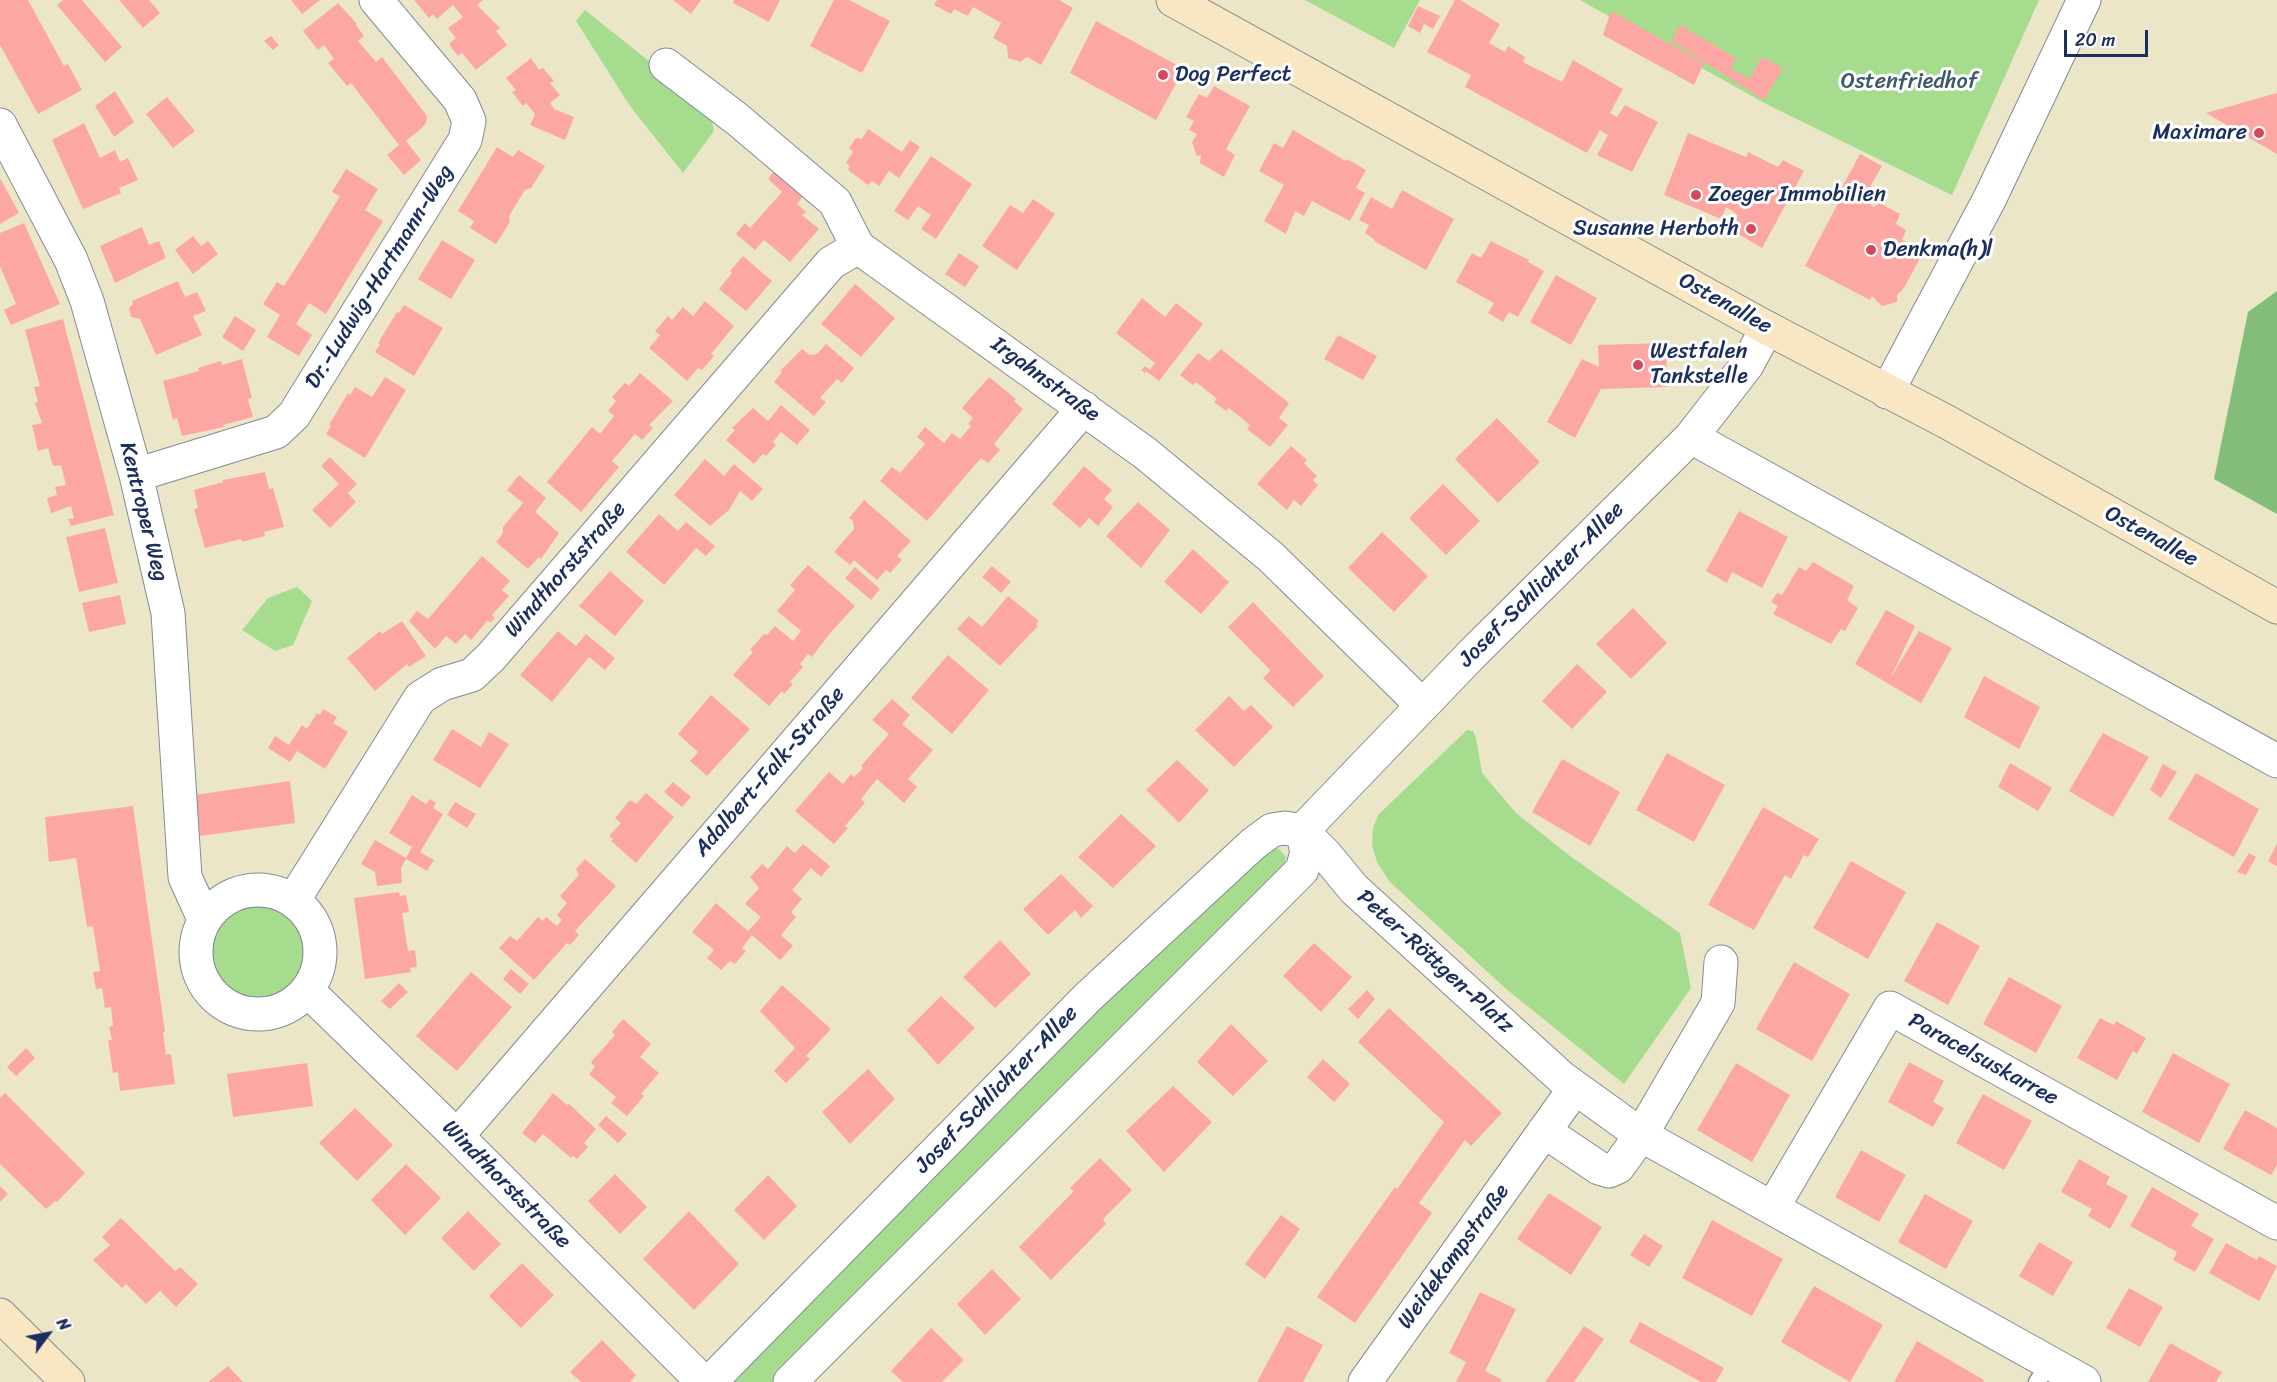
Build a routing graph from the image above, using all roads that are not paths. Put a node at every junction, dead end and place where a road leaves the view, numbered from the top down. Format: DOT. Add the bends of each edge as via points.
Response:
graph roads {
  1 [pos="376,0"];
  2 [pos="1173,0"];
  3 [pos="2084,0"];
  4 [pos="666,65"];
  5 [pos="0,125"];
  6 [pos="858,247"];
  7 [pos="1767,328"];
  8 [pos="1887,392"];
  9 [pos="1084,408"];
  10 [pos="1691,437"];
  11 [pos="136,476"];
  12 [pos="2277,607"];
  13 [pos="1422,705"];
  14 [pos="2277,761"];
  15 [pos="1302,831"];
  16 [pos="293,901"];
  17 [pos="204,919"];
  18 [pos="1721,962"];
  19 [pos="307,990"];
  20 [pos="1575,1088"];
  21 [pos="1544,1131"];
  22 [pos="457,1136"];
  23 [pos="1650,1140"];
  24 [pos="1773,1207"];
  25 [pos="2277,1223"];
  26 [pos="0,1315"];
  27 [pos="2043,1372"];
  28 [pos="68,1382"];
  29 [pos="703,1382"];
  30 [pos="710,1382"];
  31 [pos="790,1382"];
  32 [pos="1365,1382"];
  33 [pos="2085,1382"];
  1 -- 11 [label="street, Dr.-Ludwig-Hartmann-Weg" via="459,100 469,121 465,140 294,416 276,432"];
  2 -- 7 [label="main road, Ostenallee"];
  3 -- 8 [label="street" via="1990,198"];
  4 -- 6 [label="street, Irgahnstraße" via="835,202"];
  5 -- 11 [label="street, Kentroper Weg" via="87,301"];
  6 -- 9 [label="street, Irgahnstraße"];
  6 -- 16 [label="street, Windthorststraße" via="831,263 491,657 472,675 442,684 420,698"];
  7 -- 8 [label="main road, Ostenallee"];
  7 -- 10 [label="street, Josef-Schlichter-Allee" via="1747,365"];
  8 -- 12 [label="main road, Ostenallee"];
  9 -- 13 [label="street, Irgahnstraße" via="1271,557"];
  9 -- 22 [label="street, Adalbert-Falk-Straße"];
  10 -- 13 [label="street, Josef-Schlichter-Allee"];
  10 -- 14 [label="street"];
  11 -- 17 [label="street, Kentroper Weg" via="168,614 184,877"];
  13 -- 15 [label="street, Josef-Schlichter-Allee"];
  15 -- 20 [label="street, Peter-Röttgen-Platz" via="1354,889"];
  15 -- 30 [label="street, Josef-Schlichter-Allee" via="1272,830 1253,844 1088,997"];
  15 -- 31 [label="street" via="1307,852 1302,870"];
  16 -- 17 [label="street" via="273,892 239,893 224,900"];
  16 -- 19 [label="street" via="312,922 318,938 317,970"];
  17 -- 19 [label="street" via="195,958 206,987 228,1007 258,1014 272,1012 288,1007"];
  18 -- 23 [label="street" via="1718,1003"];
  19 -- 22 [label="street, Windthorststraße"];
  20 -- 21 [label="street"];
  20 -- 23 [label="street, Peter-Röttgen-Platz"];
  21 -- 23 [label="street" via="1609,1171"];
  21 -- 32 [label="street, Weidekampstraße"];
  22 -- 29 [label="street, Windthorststraße"];
  23 -- 24 [label="street"];
  24 -- 25 [label="street, Paracelsuskarree" via="1890,1008"];
  24 -- 27 [label="street"];
  26 -- 28 [label="main road"];
  27 -- 33 [label="street"];
}
